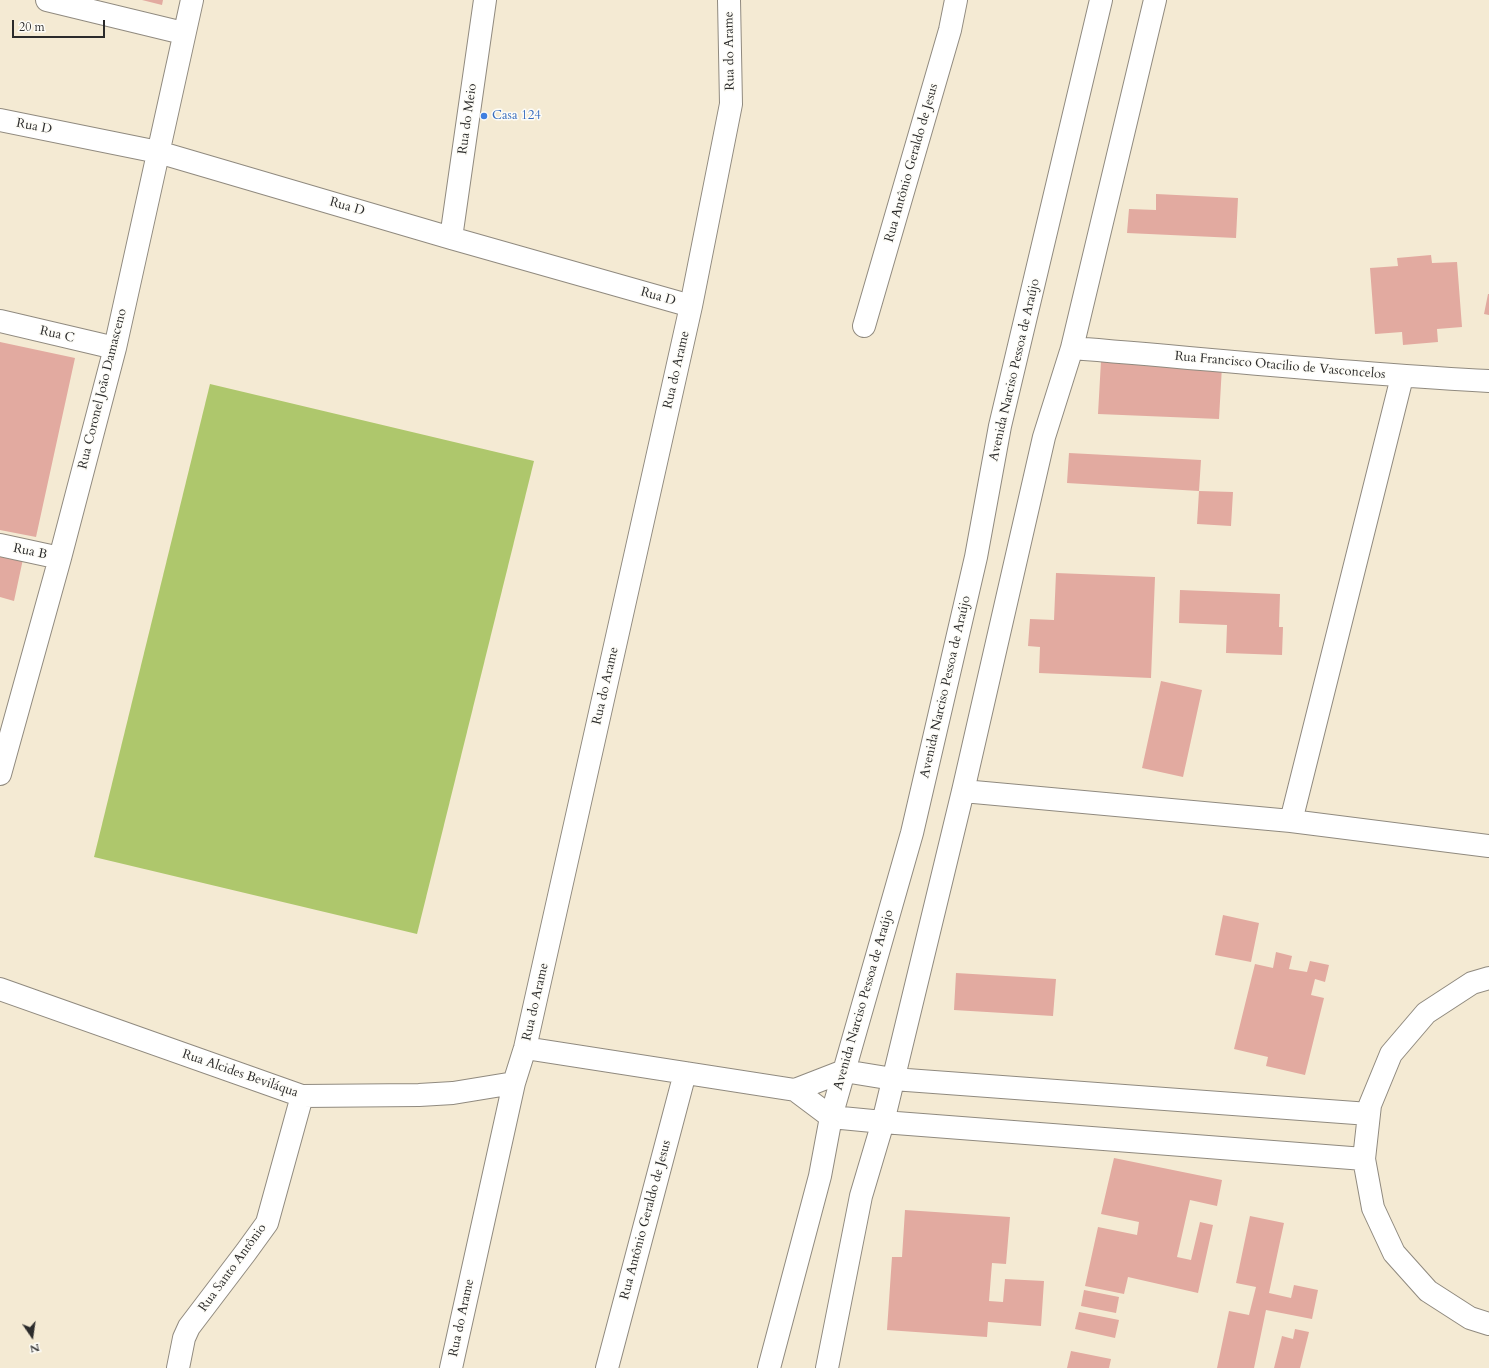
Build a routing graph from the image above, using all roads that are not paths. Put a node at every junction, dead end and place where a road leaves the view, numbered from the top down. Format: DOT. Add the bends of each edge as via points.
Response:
graph roads {
  1 [pos="47,0"];
  2 [pos="192,0"];
  3 [pos="485,0"];
  4 [pos="729,0"];
  5 [pos="956,0"];
  6 [pos="1101,0"];
  7 [pos="1155,0"];
  8 [pos="184,33"];
  9 [pos="0,120"];
  10 [pos="158,152"];
  11 [pos="451,238"];
  12 [pos="691,306"];
  13 [pos="0,321"];
  14 [pos="864,326"];
  15 [pos="114,348"];
  16 [pos="1072,348"];
  17 [pos="1402,377"];
  18 [pos="1489,381"];
  19 [pos="0,546"];
  20 [pos="60,558"];
  21 [pos="0,774"];
  22 [pos="962,790"];
  23 [pos="1291,821"];
  24 [pos="1489,846"];
  25 [pos="1489,978"];
  26 [pos="0,989"];
  27 [pos="526,1048"];
  28 [pos="844,1071"];
  29 [pos="685,1073"];
  30 [pos="893,1079"];
  31 [pos="514,1083"];
  32 [pos="795,1090"];
  33 [pos="302,1096"];
  34 [pos="1368,1114"];
  35 [pos="831,1117"];
  36 [pos="882,1122"];
  37 [pos="1364,1159"];
  38 [pos="1489,1324"];
  39 [pos="178,1368"];
  40 [pos="451,1368"];
  41 [pos="607,1368"];
  42 [pos="768,1368"];
  43 [pos="827,1368"];
  1 -- 8 [label="street"];
  2 -- 8 [label="street, Rua Coronel João Damasceno"];
  3 -- 11 [label="street, Rua do Meio"];
  4 -- 12 [label="street, Rua do Arame" via="731,104"];
  5 -- 14 [label="street, Rua Antônio Geraldo de Jesus" via="950,30"];
  6 -- 28 [label="street, Avenida Narciso Pessoa de Araújo" via="1000,426 976,557 912,833"];
  7 -- 16 [label="street"];
  8 -- 10 [label="street, Rua Coronel João Damasceno"];
  9 -- 10 [label="street, Rua D"];
  10 -- 11 [label="street, Rua D"];
  10 -- 15 [label="street, Rua Coronel João Damasceno"];
  11 -- 12 [label="street, Rua D"];
  12 -- 27 [label="street, Rua do Arame"];
  13 -- 15 [label="street, Rua C"];
  15 -- 20 [label="street, Rua Coronel João Damasceno"];
  16 -- 17 [label="street, Rua Francisco Otacilio de Vasconcelos"];
  16 -- 22 [label="street" via="1044,437"];
  17 -- 18 [label="street, Rua Francisco Otacilio de Vasconcelos"];
  17 -- 23 [label="street"];
  19 -- 20 [label="street, Rua B"];
  20 -- 21 [label="street, Rua Coronel João Damasceno"];
  22 -- 23 [label="street"];
  22 -- 30 [label="street"];
  23 -- 24 [label="street"];
  25 -- 34 [label="street" via="1472,983 1426,1013 1391,1054"];
  26 -- 33 [label="street, Rua Alcides Beviláqua"];
  27 -- 29 [label="street"];
  27 -- 31 [label="street, Rua do Arame"];
  28 -- 30 [label="street"];
  28 -- 32 [label="street"];
  28 -- 35 [label="street, Avenida Narciso Pessoa de Araújo"];
  29 -- 32 [label="street"];
  29 -- 41 [label="street, Rua Antônio Geraldo de Jesus"];
  30 -- 34 [label="street"];
  30 -- 36 [label="street"];
  31 -- 33 [label="street, Rua Alcides Beviláqua" via="453,1093"];
  31 -- 40 [label="street, Rua do Arame"];
  32 -- 35 [label="street"];
  33 -- 39 [label="street, Rua Santo Antônio" via="267,1223 189,1327"];
  34 -- 37 [label="street"];
  35 -- 36 [label="street"];
  35 -- 42 [label="street, Avenida Narciso Pessoa de Araújo" via="820,1176"];
  36 -- 37 [label="street"];
  36 -- 43 [label="street" via="861,1196"];
  37 -- 38 [label="street" via="1373,1208 1394,1253 1428,1291 1470,1318"];
}
